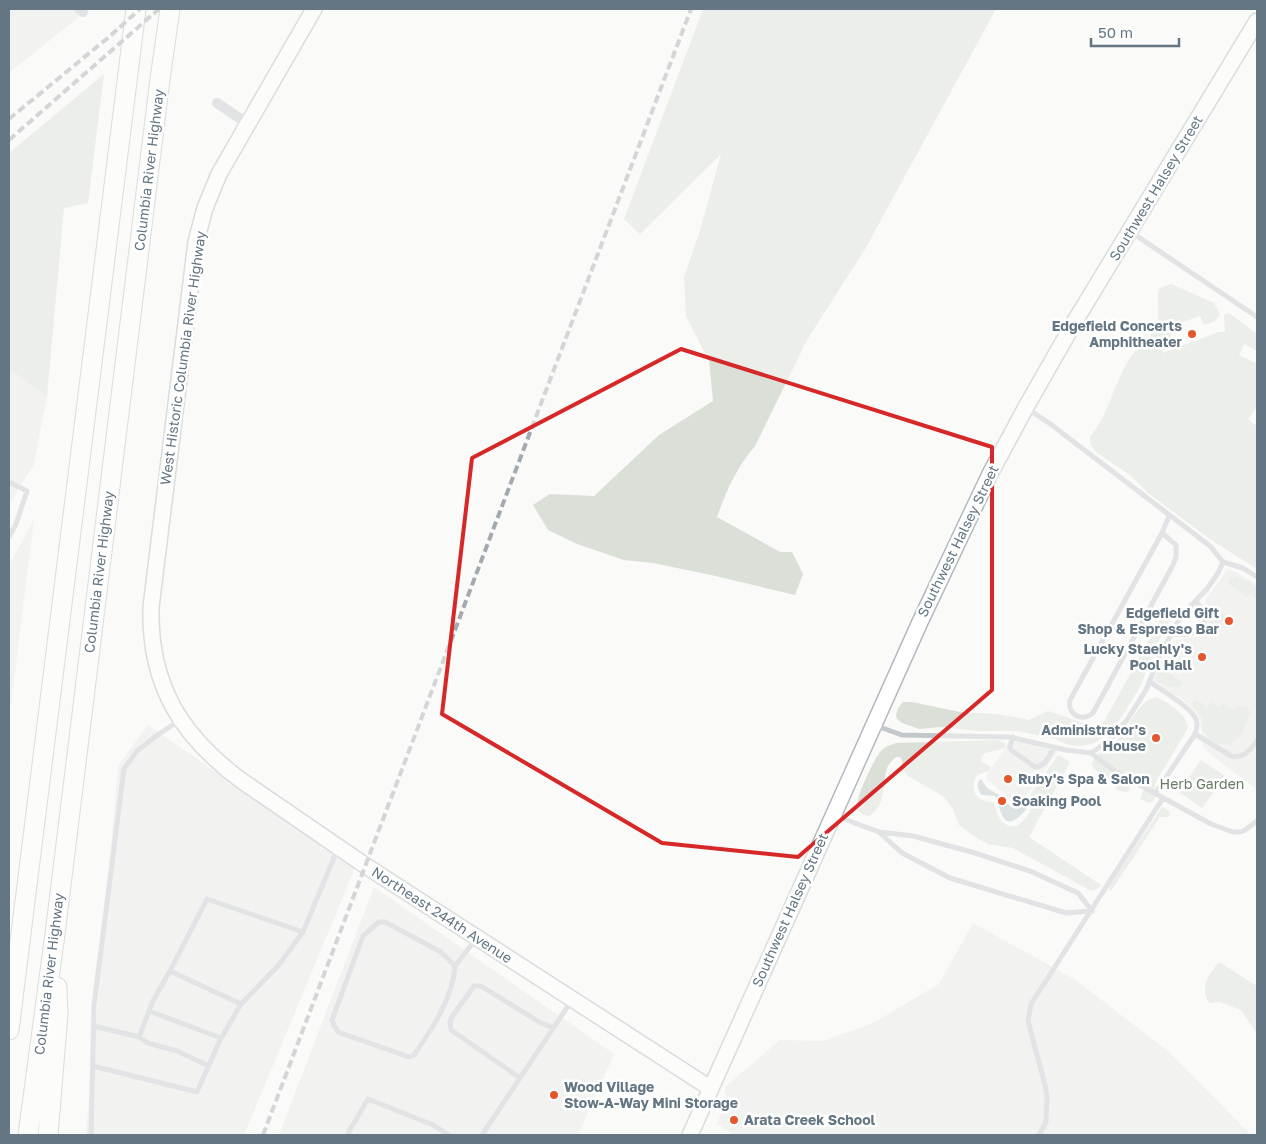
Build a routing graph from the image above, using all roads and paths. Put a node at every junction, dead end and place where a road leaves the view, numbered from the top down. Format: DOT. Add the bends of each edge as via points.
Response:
graph roads {
  1 [pos="136,9"];
  2 [pos="170,9"];
  3 [pos="314,9"];
  4 [pos="1257,21"];
  5 [pos="217,103"];
  6 [pos="248,124"];
  7 [pos="1130,231"];
  8 [pos="1257,317"];
  9 [pos="1026,407"];
  10 [pos="9,482"];
  11 [pos="1170,516"];
  12 [pos="1162,533"];
  13 [pos="9,537"];
  14 [pos="1223,562"];
  15 [pos="1257,577"];
  16 [pos="1196,601"];
  17 [pos="1172,634"];
  18 [pos="1150,682"];
  19 [pos="183,723"];
  20 [pos="874,725"];
  21 [pos="1195,734"];
  22 [pos="1013,738"];
  23 [pos="1257,741"];
  24 [pos="1054,748"];
  25 [pos="1091,753"];
  26 [pos="1155,794"];
  27 [pos="1162,798"];
  28 [pos="833,815"];
  29 [pos="1257,821"];
  30 [pos="880,832"];
  31 [pos="338,847"];
  32 [pos="1092,911"];
  33 [pos="23,916"];
  34 [pos="303,932"];
  35 [pos="55,934"];
  36 [pos="477,937"];
  37 [pos="9,966"];
  38 [pos="455,966"];
  39 [pos="170,971"];
  40 [pos="572,1000"];
  41 [pos="241,1004"];
  42 [pos="149,1011"];
  43 [pos="94,1026"];
  44 [pos="553,1028"];
  45 [pos="9,1030"];
  46 [pos="139,1038"];
  47 [pos="221,1038"];
  48 [pos="93,1066"];
  49 [pos="209,1066"];
  50 [pos="520,1078"];
  51 [pos="710,1088"];
  52 [pos="28,1135"];
  53 [pos="48,1135"];
  54 [pos="91,1135"];
  55 [pos="347,1135"];
  56 [pos="449,1135"];
  57 [pos="482,1135"];
  58 [pos="690,1135"];
  59 [pos="1039,1135"];
  1 -- 33 [label="highway"];
  2 -- 35 [label="highway, Columbia River Highway"];
  3 -- 6 [label="street, West Historic Columbia River Highway"];
  4 -- 7 [label="street, Southwest Halsey Street"];
  5 -- 6 [label="street"];
  6 -- 19 [label="street, West Historic Columbia River Highway" via="212,189 196,242 153,590 154,657 165,691"];
  7 -- 8 [label="lane"];
  7 -- 9 [label="street, Southwest Halsey Street"];
  9 -- 11 [label="lane"];
  9 -- 20 [label="street, Southwest Halsey Street" via="947,562"];
  10 -- 13 [label="lane" via="27,491"];
  11 -- 12 [label="lane"];
  11 -- 14 [label="lane" via="1210,546"];
  12 -- 12 [label="lane" via="1070,700 1071,712 1077,717 1086,718 1093,713 1173,565 1176,545"];
  14 -- 15 [label="lane" via="1243,568"];
  14 -- 16 [label="lane"];
  16 -- 17 [label="lane" via="1181,616"];
  16 -- 17 [label="lane" via="1205,614 1203,626 1191,634"];
  17 -- 18 [label="lane"];
  18 -- 21 [label="lane" via="1190,711 1196,719"];
  18 -- 25 [label="lane" via="1118,731"];
  19 -- 31 [label="street, Northeast 244th Avenue" via="198,744 225,768"];
  19 -- 43 [label="lane" via="156,736 136,751 124,769 95,995"];
  20 -- 22 [label="lane" via="902,735"];
  20 -- 28 [label="street, Southwest Halsey Street"];
  21 -- 23 [label="lane" via="1236,757 1242,757"];
  21 -- 26 [label="lane"];
  22 -- 24 [label="lane"];
  22 -- 24 [label="lane" via="1011,750 1035,768 1045,763"];
  24 -- 25 [label="lane"];
  25 -- 26 [label="lane" via="1116,772"];
  26 -- 27 [label="lane"];
  27 -- 29 [label="lane" via="1202,820 1233,832 1245,830"];
  27 -- 32 [label="lane"];
  28 -- 30 [label="lane"];
  28 -- 51 [label="street, Southwest Halsey Street"];
  30 -- 32 [label="lane" via="912,836 1030,870 1078,893"];
  30 -- 32 [label="lane" via="902,853 950,878 1066,914"];
  31 -- 34 [label="lane"];
  31 -- 36 [label="street, Northeast 244th Avenue"];
  32 -- 59 [label="lane" via="1036,995 1028,1014 1046,1085 1046,1122"];
  33 -- 37 [label="highway"];
  33 -- 45 [label="highway"];
  34 -- 39 [label="lane" via="207,899"];
  34 -- 41 [label="lane" via="278,966"];
  35 -- 52 [label="highway, Columbia River Highway"];
  35 -- 53 [label="highway" via="58,1014"];
  36 -- 38 [label="lane"];
  36 -- 40 [label="street, Northeast 244th Avenue"];
  38 -- 38 [label="lane" via="441,952 385,922 379,922 363,936 332,1020 334,1025 338,1032 409,1057 414,1055 438,1018 454,979"];
  39 -- 41 [label="lane"];
  39 -- 42 [label="lane"];
  40 -- 44 [label="lane"];
  40 -- 51 [label="street, Northeast 244th Avenue"];
  41 -- 47 [label="lane"];
  42 -- 46 [label="lane"];
  42 -- 47 [label="lane"];
  43 -- 46 [label="lane"];
  43 -- 48 [label="lane"];
  44 -- 50 [label="lane"];
  44 -- 50 [label="lane" via="477,985 452,1017 451,1030"];
  46 -- 49 [label="lane"];
  47 -- 49 [label="lane"];
  48 -- 49 [label="lane" via="197,1092"];
  48 -- 54 [label="lane"];
  50 -- 57 [label="lane"];
  51 -- 58 [label="street, Southwest Halsey Street"];
  55 -- 56 [label="lane" via="368,1099 433,1125"];
}
